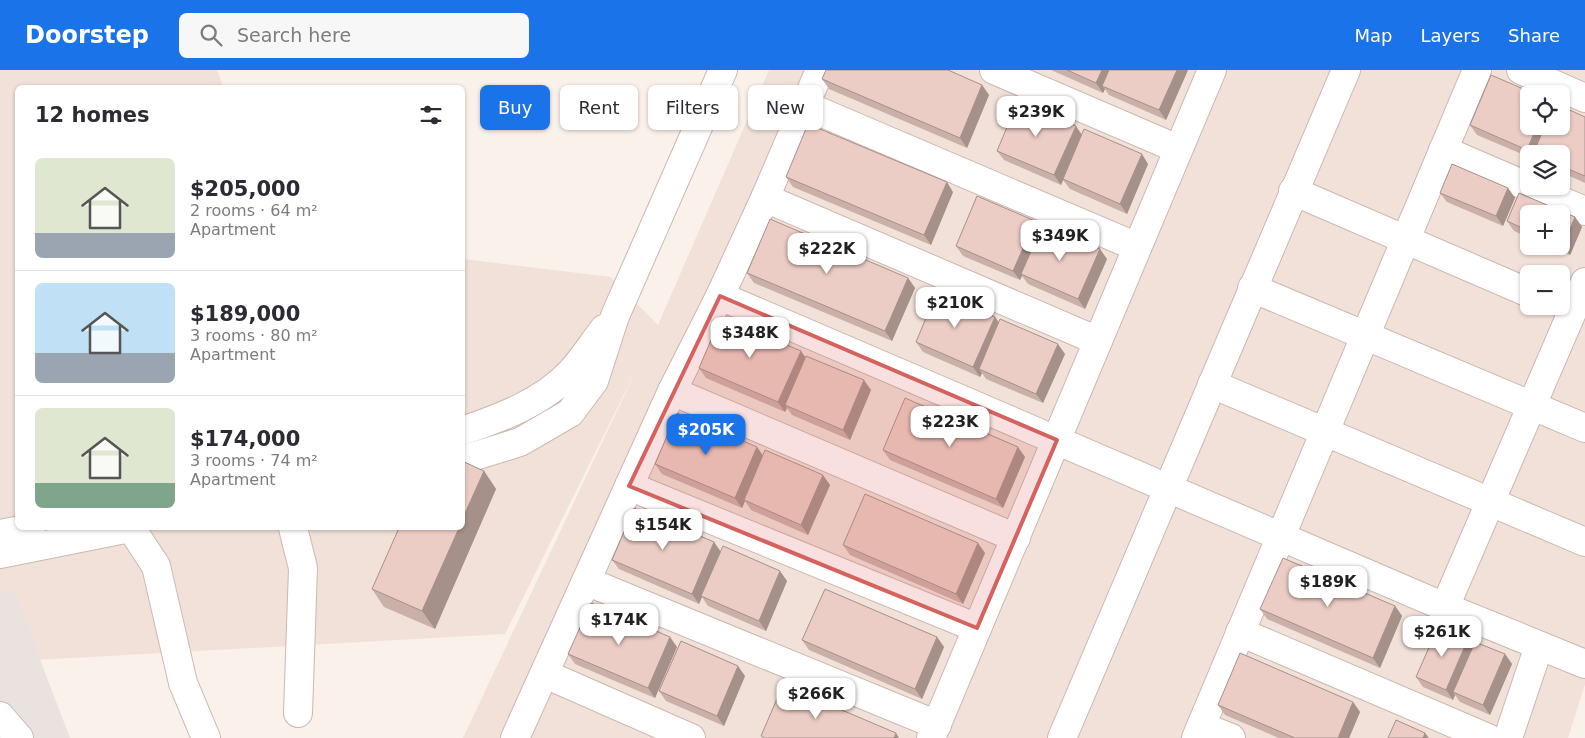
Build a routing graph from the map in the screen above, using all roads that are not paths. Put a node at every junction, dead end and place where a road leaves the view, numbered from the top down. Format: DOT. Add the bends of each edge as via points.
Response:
graph roads {
  1 [pos="723,70"];
  2 [pos="820,70"];
  3 [pos="994,70"];
  4 [pos="1212,70"];
  5 [pos="1346,70"];
  6 [pos="1477,70"];
  7 [pos="1521,70"];
  8 [pos="813,85"];
  9 [pos="1585,98"];
  10 [pos="823,113"];
  11 [pos="794,130"];
  12 [pos="1178,150"];
  13 [pos="1443,150"];
  14 [pos="1293,191"];
  15 [pos="765,198"];
  16 [pos="1585,212"];
  17 [pos="1405,240"];
  18 [pos="1137,247"];
  19 [pos="1585,282"];
  20 [pos="1252,288"];
  21 [pos="1520,289"];
  22 [pos="720,296"];
  23 [pos="1573,312"];
  24 [pos="614,316"];
  25 [pos="1365,335"];
  26 [pos="1098,340"];
  27 [pos="1212,384"];
  28 [pos="672,391"];
  29 [pos="1532,406"];
  30 [pos="1585,428"];
  31 [pos="465,430"];
  32 [pos="1325,431"];
  33 [pos="1057,440"];
  34 [pos="465,459"];
  35 [pos="629,486"];
  36 [pos="1168,488"];
  37 [pos="1491,502"];
  38 [pos="21,530"];
  39 [pos="121,530"];
  40 [pos="132,530"];
  41 [pos="294,530"];
  42 [pos="0,534"];
  43 [pos="1280,536"];
  44 [pos="1016,538"];
  45 [pos="1585,542"];
  46 [pos="0,554"];
  47 [pos="586,581"];
  48 [pos="1445,607"];
  49 [pos="978,628"];
  50 [pos="1240,632"];
  51 [pos="1539,646"];
  52 [pos="1585,664"];
  53 [pos="544,674"];
  54 [pos="298,713"];
  55 [pos="0,716"];
  56 [pos="934,732"];
  57 [pos="1198,732"];
  58 [pos="19,738"];
  59 [pos="206,738"];
  60 [pos="515,738"];
  61 [pos="691,738"];
  62 [pos="1062,738"];
  63 [pos="1231,738"];
  64 [pos="1488,738"];
  65 [pos="1508,738"];
  1 -- 24 [label="street"];
  2 -- 8 [label="street"];
  3 -- 12 [label="street"];
  4 -- 12 [label="street"];
  5 -- 14 [label="street"];
  6 -- 13 [label="street"];
  7 -- 9 [label="street"];
  10 -- 18 [label="street"];
  11 -- 15 [label="street"];
  12 -- 18 [label="street"];
  13 -- 16 [label="street"];
  13 -- 17 [label="street"];
  14 -- 17 [label="street"];
  14 -- 20 [label="street"];
  15 -- 22 [label="street"];
  15 -- 26 [label="street"];
  17 -- 21 [label="street"];
  17 -- 25 [label="street"];
  18 -- 26 [label="street"];
  19 -- 23 [label="street"];
  20 -- 25 [label="street"];
  20 -- 27 [label="street"];
  22 -- 28 [label="street"];
  22 -- 33 [label="street"];
  23 -- 29 [label="street"];
  24 -- 31 [label="street" via="570,373 538,398 499,419"];
  24 -- 34 [label="street" via="594,381 570,413 520,442"];
  25 -- 29 [label="street"];
  25 -- 32 [label="street"];
  26 -- 33 [label="street"];
  27 -- 32 [label="street"];
  27 -- 36 [label="street"];
  28 -- 35 [label="street"];
  28 -- 44 [label="street"];
  29 -- 30 [label="street"];
  29 -- 37 [label="street"];
  32 -- 37 [label="street"];
  32 -- 43 [label="street"];
  33 -- 36 [label="street"];
  33 -- 44 [label="street"];
  35 -- 47 [label="street"];
  35 -- 49 [label="street"];
  36 -- 43 [label="street"];
  36 -- 62 [label="street"];
  37 -- 45 [label="street"];
  37 -- 48 [label="street"];
  38 -- 42 [label="street"];
  39 -- 46 [label="street"];
  40 -- 59 [label="street" via="156,566 183,683"];
  41 -- 54 [label="street" via="303,568"];
  43 -- 48 [label="street"];
  43 -- 50 [label="street"];
  44 -- 49 [label="street"];
  47 -- 53 [label="street"];
  47 -- 56 [label="street"];
  48 -- 51 [label="street"];
  49 -- 56 [label="street"];
  50 -- 57 [label="street"];
  50 -- 64 [label="street"];
  51 -- 52 [label="street"];
  51 -- 65 [label="street"];
  53 -- 60 [label="street"];
  53 -- 61 [label="street"];
  55 -- 58 [label="street"];
  57 -- 63 [label="street"];
}
